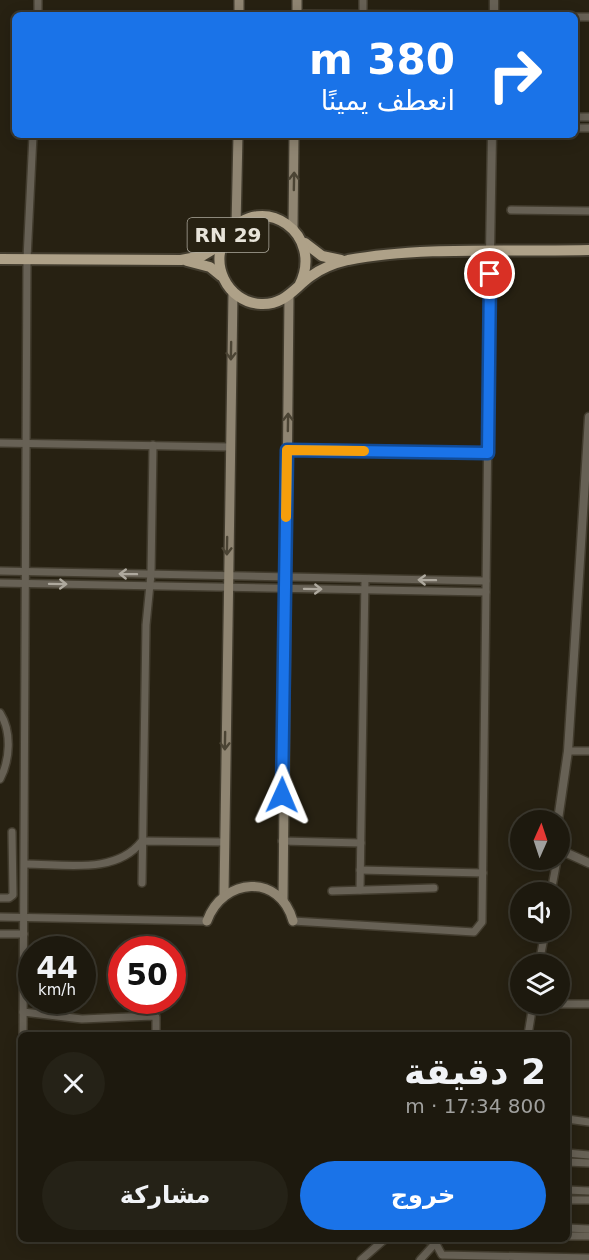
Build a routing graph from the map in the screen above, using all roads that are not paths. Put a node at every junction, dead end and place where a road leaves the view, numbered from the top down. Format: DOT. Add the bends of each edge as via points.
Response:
graph roads {
  1 [pos="586,117"];
  2 [pos="582,128"];
  3 [pos="33,138"];
  4 [pos="238,138"];
  5 [pos="294,138"];
  6 [pos="492,138"];
  7 [pos="511,210"];
  8 [pos="589,211"];
  9 [pos="236,226"];
  10 [pos="293,228"];
  11 [pos="302,239"];
  12 [pos="222,244"];
  13 [pos="589,250"];
  14 [pos="490,252"];
  15 [pos="0,259"];
  16 [pos="27,259"];
  17 [pos="181,260"];
  18 [pos="348,260"];
  19 [pos="223,279"];
  20 [pos="299,286"];
  21 [pos="233,292"];
  22 [pos="290,296"];
  23 [pos="589,417"];
  24 [pos="0,443"];
  25 [pos="27,444"];
  26 [pos="153,446"];
  27 [pos="229,447"];
  28 [pos="287,450"];
  29 [pos="488,453"];
  30 [pos="588,455"];
  31 [pos="0,571"];
  32 [pos="26,572"];
  33 [pos="151,574"];
  34 [pos="227,576"];
  35 [pos="285,577"];
  36 [pos="365,579"];
  37 [pos="486,581"];
  38 [pos="0,583"];
  39 [pos="26,583"];
  40 [pos="150,586"];
  41 [pos="227,587"];
  42 [pos="285,589"];
  43 [pos="365,590"];
  44 [pos="486,592"];
  45 [pos="0,713"];
  46 [pos="568,751"];
  47 [pos="589,751"];
  48 [pos="0,779"];
  49 [pos="559,810"];
  50 [pos="12,832"];
  51 [pos="142,841"];
  52 [pos="282,841"];
  53 [pos="224,842"];
  54 [pos="361,843"];
  55 [pos="570,854"];
  56 [pos="589,863"];
  57 [pos="25,864"];
  58 [pos="360,870"];
  59 [pos="483,873"];
  60 [pos="142,883"];
  61 [pos="434,888"];
  62 [pos="360,890"];
  63 [pos="332,891"];
  64 [pos="224,895"];
  65 [pos="0,898"];
  66 [pos="283,901"];
  67 [pos="0,917"];
  68 [pos="24,917"];
  69 [pos="207,921"];
  70 [pos="293,921"];
  71 [pos="0,934"];
  72 [pos="24,934"];
  73 [pos="570,1004"];
  74 [pos="589,1004"];
  75 [pos="23,1014"];
  76 [pos="40,1014"];
  77 [pos="531,1014"];
  78 [pos="23,1032"];
  79 [pos="156,1032"];
  80 [pos="528,1032"];
  81 [pos="570,1119"];
  82 [pos="589,1122"];
  83 [pos="570,1153"];
  84 [pos="589,1155"];
  85 [pos="570,1162"];
  86 [pos="589,1163"];
  87 [pos="570,1190"];
  88 [pos="589,1191"];
  89 [pos="570,1200"];
  90 [pos="589,1200"];
  91 [pos="570,1228"];
  92 [pos="589,1229"];
  93 [pos="570,1236"];
  94 [pos="589,1236"];
  95 [pos="382,1242"];
  96 [pos="436,1242"];
  97 [pos="437,1242"];
  98 [pos="589,1258"];
  99 [pos="361,1260"];
  100 [pos="420,1260"];
  1 -- 2 [label="street"];
  3 -- 16 [label="street"];
  4 -- 9 [label="main road"];
  10 -- 5 [label="main road, one-way"];
  6 -- 14 [label="street"];
  7 -- 8 [label="street"];
  9 -- 10 [label="main road, RN 29" via="265,217"];
  9 -- 12 [label="main road, RN 29"];
  10 -- 11 [label="main road, RN 29"];
  11 -- 18 [label="main road, RN 29" via="322,256"];
  11 -- 20 [label="main road, RN 29" via="307,263"];
  12 -- 17 [label="main road, RN 29" via="202,256"];
  12 -- 19 [label="main road, RN 29"];
  13 -- 14 [label="main road, RN 29"];
  14 -- 18 [label="main road, RN 29" via="392,254"];
  14 -- 29 [label="street"];
  15 -- 16 [label="main road, RN 29"];
  16 -- 17 [label="main road, RN 29"];
  16 -- 25 [label="street"];
  17 -- 19 [label="main road, RN 29" via="210,267"];
  18 -- 20 [label="main road, RN 29" via="321,269"];
  19 -- 21 [label="main road, RN 29"];
  20 -- 22 [label="main road, RN 29"];
  21 -- 22 [label="main road, RN 29" via="250,303 261,304"];
  21 -- 27 [label="main road, one-way"];
  28 -- 22 [label="main road, one-way"];
  23 -- 30 [label="street"];
  24 -- 25 [label="street"];
  25 -- 26 [label="street"];
  25 -- 32 [label="street"];
  26 -- 27 [label="street"];
  26 -- 33 [label="street"];
  27 -- 34 [label="main road, one-way"];
  28 -- 29 [label="street"];
  28 -- 35 [label="main road"];
  29 -- 37 [label="street"];
  30 -- 46 [label="street"];
  31 -- 32 [label="street"];
  33 -- 32 [label="street, one-way"];
  32 -- 39 [label="street"];
  33 -- 34 [label="street"];
  33 -- 40 [label="street"];
  34 -- 35 [label="street"];
  34 -- 41 [label="main road"];
  35 -- 36 [label="street"];
  35 -- 42 [label="main road"];
  37 -- 36 [label="street, one-way"];
  36 -- 43 [label="street"];
  37 -- 44 [label="street"];
  38 -- 39 [label="street"];
  39 -- 40 [label="street, one-way"];
  39 -- 57 [label="street"];
  40 -- 41 [label="street"];
  40 -- 51 [label="street"];
  41 -- 42 [label="street"];
  41 -- 53 [label="main road, one-way"];
  42 -- 43 [label="street, one-way"];
  42 -- 52 [label="main road"];
  43 -- 44 [label="street"];
  43 -- 54 [label="street"];
  44 -- 59 [label="street"];
  45 -- 48 [label="street" via="8,755"];
  46 -- 47 [label="street"];
  46 -- 49 [label="street"];
  50 -- 65 [label="street" via="13,895"];
  51 -- 53 [label="street"];
  51 -- 57 [label="street" via="128,856 108,864"];
  51 -- 60 [label="street"];
  52 -- 54 [label="street"];
  52 -- 66 [label="main road"];
  53 -- 64 [label="main road"];
  54 -- 58 [label="street"];
  55 -- 56 [label="street"];
  57 -- 68 [label="street"];
  58 -- 59 [label="street"];
  58 -- 62 [label="street"];
  59 -- 70 [label="street" via="482,922 474,932"];
  61 -- 62 [label="street"];
  62 -- 63 [label="street"];
  64 -- 66 [label="main road" via="246,886 258,887"];
  64 -- 69 [label="main road"];
  66 -- 70 [label="main road"];
  67 -- 68 [label="street"];
  68 -- 69 [label="street"];
  68 -- 72 [label="street"];
  71 -- 72 [label="street"];
  73 -- 74 [label="street"];
  75 -- 78 [label="street"];
  76 -- 79 [label="street" via="82,1019 153,1016"];
  77 -- 80 [label="street"];
  81 -- 82 [label="street"];
  83 -- 84 [label="street"];
  85 -- 86 [label="street"];
  87 -- 88 [label="street"];
  89 -- 90 [label="street"];
  91 -- 92 [label="street"];
  93 -- 94 [label="street"];
  95 -- 99 [label="street"];
  96 -- 100 [label="street"];
  97 -- 98 [label="street" via="442,1255"];
}
